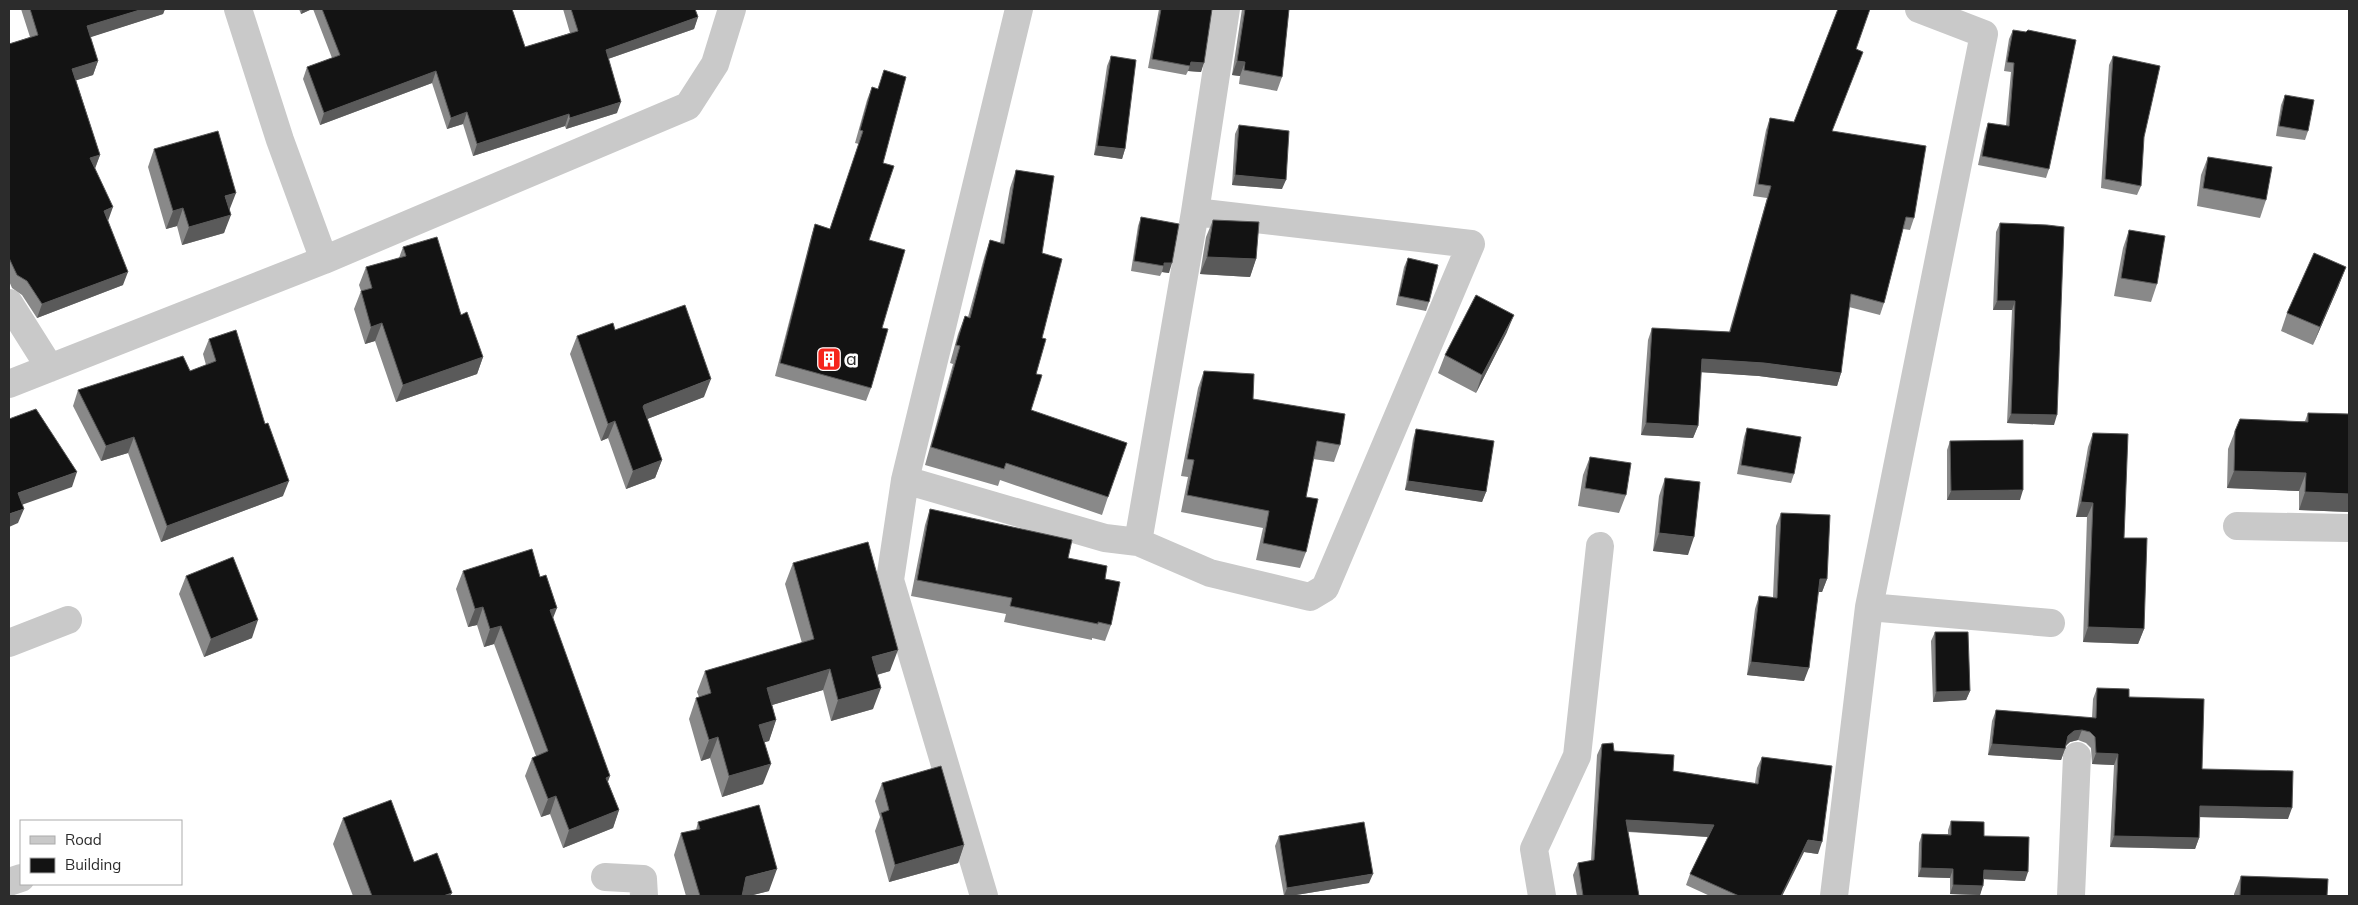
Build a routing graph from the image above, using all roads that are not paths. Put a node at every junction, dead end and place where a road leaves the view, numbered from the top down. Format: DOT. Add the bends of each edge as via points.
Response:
graph roads {
  1 [pos="238,9"];
  2 [pos="732,9"];
  3 [pos="1018,9"];
  4 [pos="1226,9"];
  5 [pos="1919,9"];
  6 [pos="1195,212"];
  7 [pos="324,260"];
  8 [pos="9,303"];
  9 [pos="50,368"];
  10 [pos="9,384"];
  11 [pos="905,480"];
  12 [pos="2237,526"];
  13 [pos="2349,528"];
  14 [pos="1138,542"];
  15 [pos="1600,546"];
  16 [pos="1869,607"];
  17 [pos="68,620"];
  18 [pos="2051,623"];
  19 [pos="9,643"];
  20 [pos="2077,756"];
  21 [pos="605,877"];
  22 [pos="644,896"];
  23 [pos="984,896"];
  24 [pos="1542,896"];
  25 [pos="1834,896"];
  26 [pos="2071,896"];
  1 -- 7 [label="street" via="280,140"];
  2 -- 7 [label="street" via="715,64 688,106"];
  3 -- 11 [label="street"];
  4 -- 6 [label="street"];
  5 -- 16 [label="street" via="1984,34"];
  6 -- 14 [label="street"];
  6 -- 14 [label="street" via="1471,244 1325,588 1310,597 1219,575"];
  7 -- 9 [label="street"];
  8 -- 9 [label="street"];
  9 -- 10 [label="street"];
  11 -- 14 [label="street" via="1105,538"];
  11 -- 23 [label="street" via="890,580"];
  12 -- 13 [label="street"];
  15 -- 24 [label="street" via="1577,756 1534,849"];
  16 -- 18 [label="street"];
  16 -- 25 [label="street"];
  17 -- 19 [label="street"];
  20 -- 26 [label="street"];
  21 -- 22 [label="street" via="643,879"];
}
